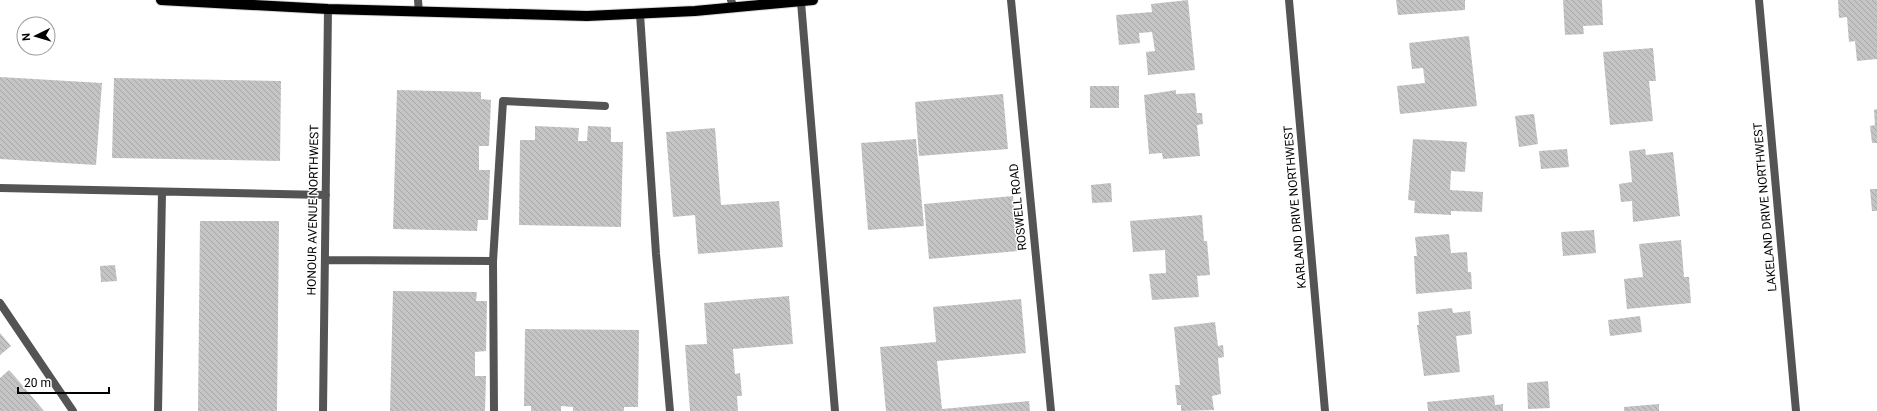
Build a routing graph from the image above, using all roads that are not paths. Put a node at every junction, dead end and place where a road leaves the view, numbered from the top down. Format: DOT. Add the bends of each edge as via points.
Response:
graph roads {
  1 [pos="161,0"];
  2 [pos="418,0"];
  3 [pos="813,0"];
  4 [pos="1011,0"];
  5 [pos="1289,0"];
  6 [pos="1759,0"];
  7 [pos="767,2"];
  8 [pos="801,2"];
  9 [pos="264,3"];
  10 [pos="732,4"];
  11 [pos="328,9"];
  12 [pos="419,12"];
  13 [pos="640,14"];
  14 [pos="604,106"];
  15 [pos="0,188"];
  16 [pos="162,192"];
  17 [pos="326,195"];
  18 [pos="325,260"];
  19 [pos="493,261"];
  20 [pos="0,303"];
  21 [pos="72,411"];
  22 [pos="158,411"];
  23 [pos="323,411"];
  24 [pos="494,411"];
  25 [pos="670,411"];
  26 [pos="835,411"];
  27 [pos="1051,411"];
  28 [pos="1324,411"];
  29 [pos="1796,411"];
  1 -- 9 [label="main road"];
  2 -- 12 [label="street"];
  3 -- 8 [label="main road"];
  4 -- 27 [label="street, ROSWELL ROAD"];
  5 -- 28 [label="street, KARLAND DRIVE NORTHWEST"];
  6 -- 29 [label="street, LAKELAND DRIVE NORTHWEST"];
  7 -- 8 [label="main road"];
  7 -- 10 [label="main road"];
  8 -- 26 [label="street"];
  9 -- 11 [label="main road"];
  10 -- 13 [label="main road"];
  11 -- 12 [label="main road"];
  11 -- 17 [label="street, HONOUR AVENUE NORTHWEST"];
  12 -- 13 [label="main road" via="587,16"];
  13 -- 25 [label="street" via="656,254"];
  14 -- 19 [label="street" via="503,102"];
  15 -- 16 [label="street"];
  16 -- 17 [label="street"];
  16 -- 22 [label="street"];
  17 -- 18 [label="street, HONOUR AVENUE NORTHWEST"];
  18 -- 19 [label="street"];
  18 -- 23 [label="street, HONOUR AVENUE NORTHWEST"];
  19 -- 24 [label="street"];
  20 -- 21 [label="street"];
}
